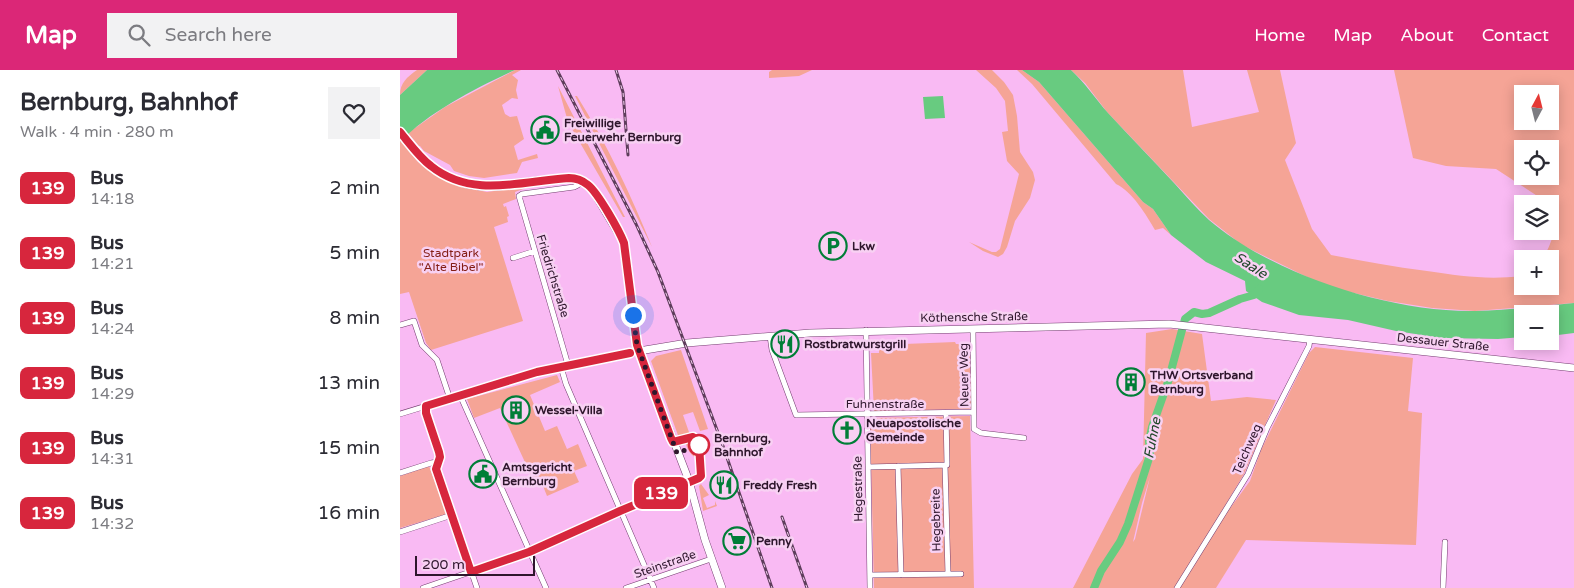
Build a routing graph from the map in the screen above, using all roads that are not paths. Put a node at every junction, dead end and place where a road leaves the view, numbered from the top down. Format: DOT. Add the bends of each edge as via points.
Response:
graph roads {
  1 [pos="400,132"];
  2 [pos="582,181"];
  3 [pos="535,251"];
  4 [pos="512,258"];
  5 [pos="400,325"];
  6 [pos="973,329"];
  7 [pos="866,330"];
  8 [pos="770,336"];
  9 [pos="1310,339"];
  10 [pos="639,351"];
  11 [pos="568,365"];
  12 [pos="561,367"];
  13 [pos="1574,368"];
  14 [pos="460,395"];
  15 [pos="450,399"];
  16 [pos="426,406"];
  17 [pos="974,412"];
  18 [pos="946,413"];
  19 [pos="400,414"];
  20 [pos="867,414"];
  21 [pos="1024,438"];
  22 [pos="437,462"];
  23 [pos="945,465"];
  24 [pos="898,466"];
  25 [pos="868,467"];
  26 [pos="400,473"];
  27 [pos="689,482"];
  28 [pos="620,511"];
  29 [pos="452,514"];
  30 [pos="400,532"];
  31 [pos="1445,542"];
  32 [pos="529,552"];
  33 [pos="711,559"];
  34 [pos="471,572"];
  35 [pos="948,574"];
  36 [pos="961,574"];
  37 [pos="901,575"];
  38 [pos="870,576"];
  39 [pos="650,580"];
  40 [pos="423,588"];
  41 [pos="476,588"];
  42 [pos="546,588"];
  43 [pos="626,588"];
  44 [pos="654,588"];
  45 [pos="722,588"];
  46 [pos="870,588"];
  47 [pos="1177,588"];
  48 [pos="1443,588"];
  1 -- 2 [label="main road" via="425,161 442,174 471,185 496,186 569,178"];
  2 -- 3 [label="street, Friedrichstraße" via="574,187 522,194 519,198"];
  2 -- 10 [label="main road" via="592,189 624,243"];
  3 -- 4 [label="street"];
  3 -- 11 [label="street, Friedrichstraße"];
  5 -- 15 [label="street" via="414,321 422,344 437,360"];
  6 -- 7 [label="main road, Köthensche Straße"];
  6 -- 9 [label="main road, Köthensche Straße" via="1176,324"];
  6 -- 17 [label="street, Neuer Weg"];
  7 -- 8 [label="main road, Köthensche Straße"];
  7 -- 20 [label="street, Hegestraße"];
  8 -- 10 [label="main road, Köthensche Straße" via="685,343"];
  8 -- 20 [label="street, Fuhnenstraße" via="772,350 796,414"];
  9 -- 13 [label="main road, Dessauer Straße"];
  9 -- 47 [label="street, Teichweg" via="1248,474"];
  10 -- 11 [label="street"];
  10 -- 27 [label="main road"];
  11 -- 12 [label="street"];
  12 -- 14 [label="street"];
  12 -- 28 [label="street"];
  14 -- 15 [label="street"];
  14 -- 32 [label="street"];
  15 -- 16 [label="street"];
  16 -- 19 [label="street"];
  16 -- 22 [label="street" via="440,457"];
  17 -- 18 [label="street, Fuhnenstraße"];
  17 -- 21 [label="street, Neuer Weg" via="976,431"];
  18 -- 20 [label="street, Fuhnenstraße"];
  18 -- 23 [label="street, Hegebreite"];
  20 -- 25 [label="street, Hegestraße"];
  22 -- 26 [label="street"];
  22 -- 29 [label="street" via="436,469"];
  23 -- 24 [label="street"];
  23 -- 35 [label="street, Hegebreite"];
  24 -- 25 [label="street"];
  24 -- 37 [label="street"];
  25 -- 38 [label="street, Hegestraße"];
  27 -- 28 [label="street"];
  27 -- 33 [label="main road"];
  28 -- 32 [label="street"];
  28 -- 39 [label="street"];
  29 -- 30 [label="street"];
  29 -- 34 [label="street"];
  31 -- 48 [label="street"];
  32 -- 34 [label="street"];
  32 -- 42 [label="street"];
  33 -- 39 [label="street, Steinstraße"];
  33 -- 45 [label="main road"];
  34 -- 40 [label="street"];
  34 -- 41 [label="street"];
  35 -- 36 [label="street"];
  35 -- 37 [label="street"];
  37 -- 38 [label="street"];
  38 -- 46 [label="street, Hegestraße"];
  39 -- 43 [label="street, Steinstraße"];
  39 -- 44 [label="street"];
}
